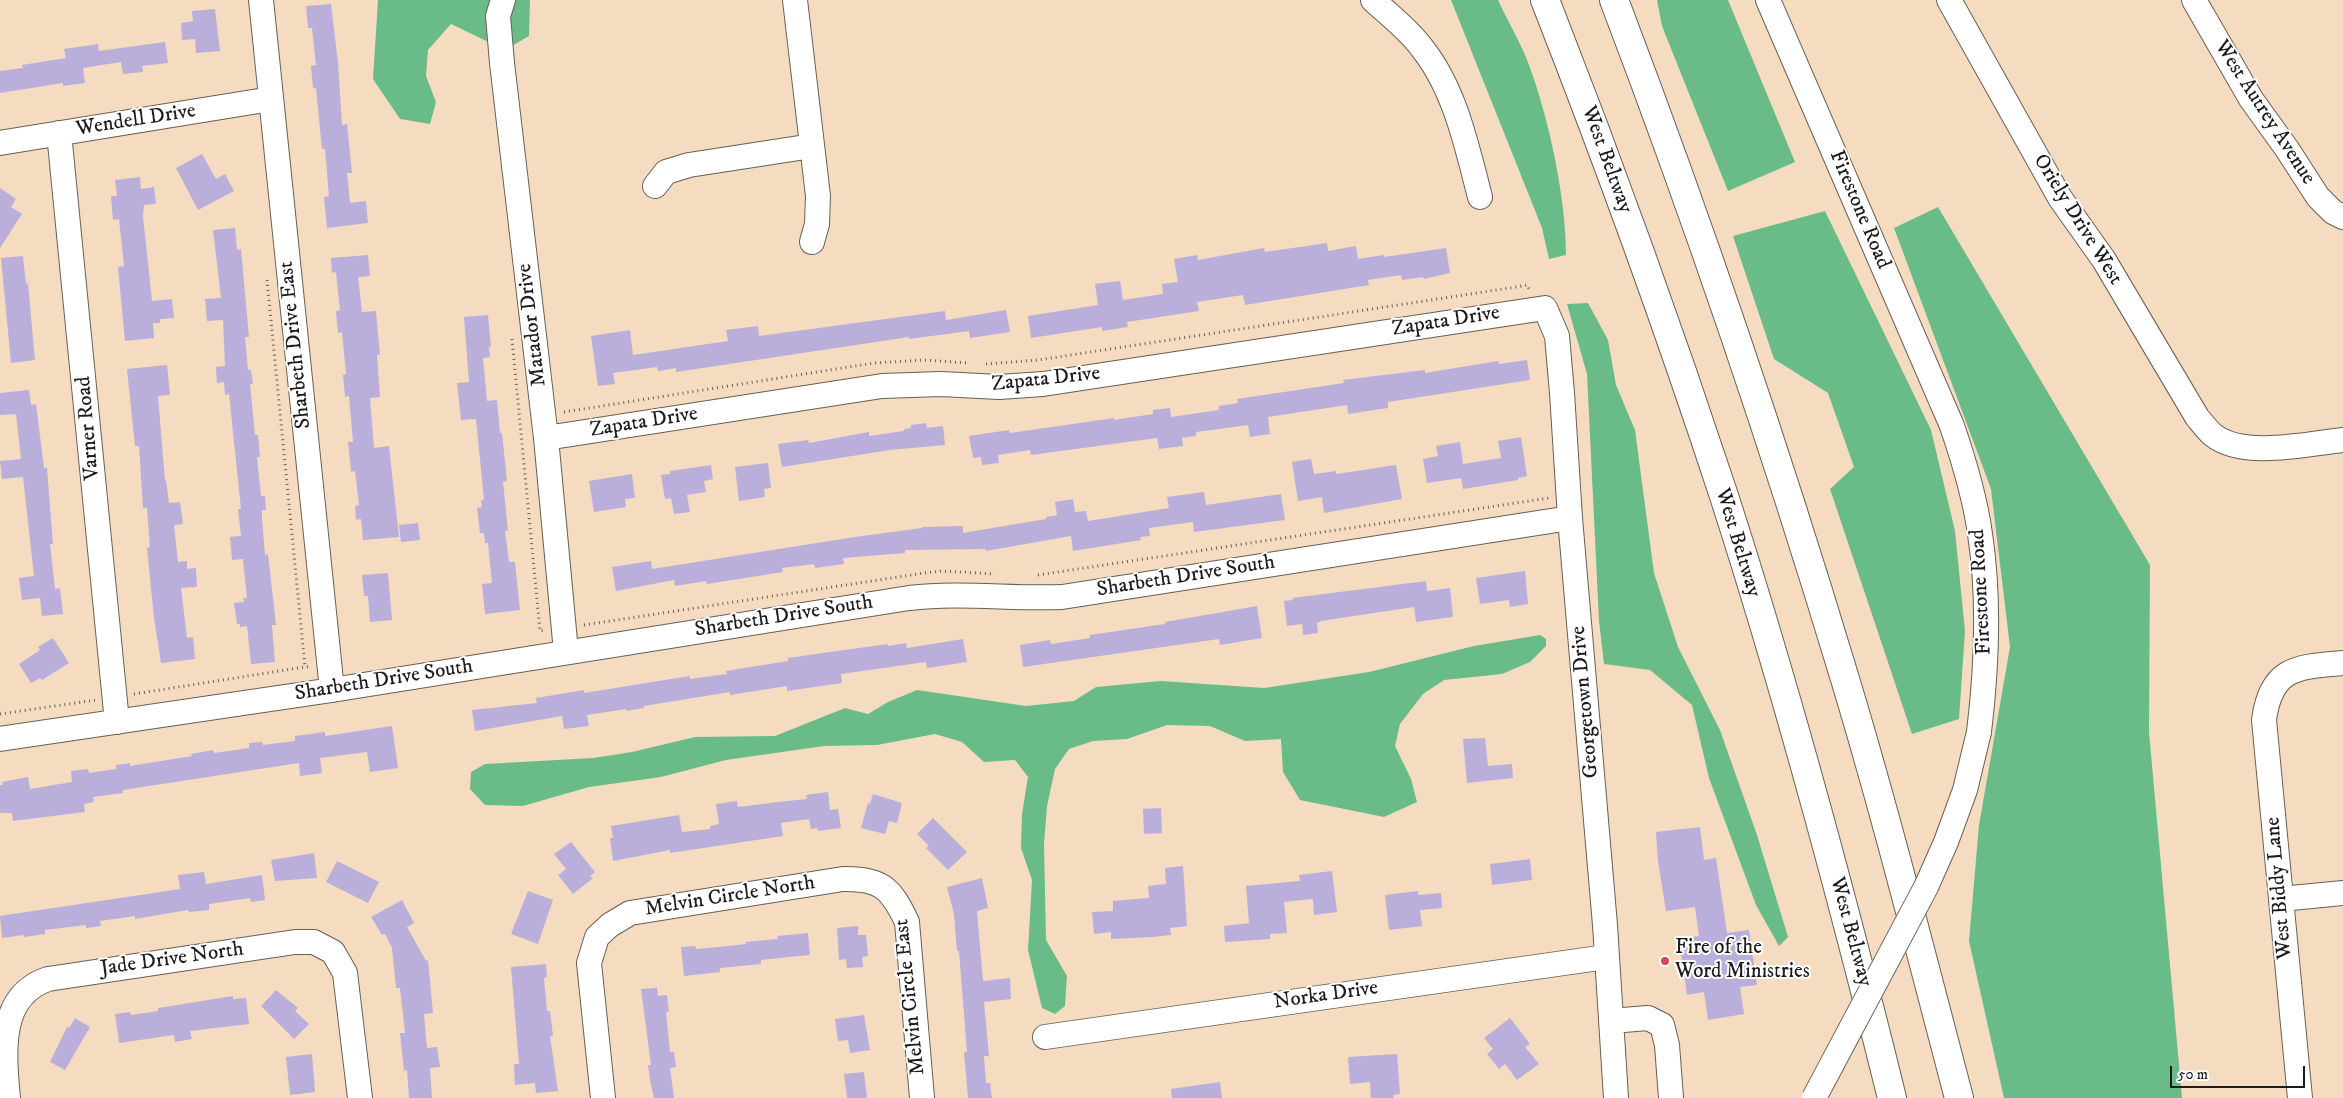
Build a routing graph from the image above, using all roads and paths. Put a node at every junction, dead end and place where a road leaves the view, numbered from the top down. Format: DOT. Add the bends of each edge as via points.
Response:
graph roads {
  1 [pos="261,0"];
  2 [pos="503,0"];
  3 [pos="796,0"];
  4 [pos="1373,0"];
  5 [pos="1545,0"];
  6 [pos="1614,0"];
  7 [pos="1768,0"];
  8 [pos="1949,0"];
  9 [pos="2194,0"];
  10 [pos="271,99"];
  11 [pos="59,134"];
  12 [pos="0,143"];
  13 [pos="812,146"];
  14 [pos="655,186"];
  15 [pos="1480,197"];
  16 [pos="2343,217"];
  17 [pos="812,242"];
  18 [pos="266,271"];
  19 [pos="1539,308"];
  20 [pos="969,363"];
  21 [pos="978,363"];
  22 [pos="564,412"];
  23 [pos="546,438"];
  24 [pos="2343,440"];
  25 [pos="1554,493"];
  26 [pos="1549,497"];
  27 [pos="1560,512"];
  28 [pos="999,574"];
  29 [pos="1030,576"];
  30 [pos="584,625"];
  31 [pos="566,652"];
  32 [pos="328,663"];
  33 [pos="2343,663"];
  34 [pos="305,668"];
  35 [pos="332,690"];
  36 [pos="115,697"];
  37 [pos="0,714"];
  38 [pos="117,722"];
  39 [pos="0,739"];
  40 [pos="871,881"];
  41 [pos="2343,893"];
  42 [pos="2281,899"];
  43 [pos="1606,958"];
  44 [pos="1611,1021"];
  45 [pos="1045,1037"];
  46 [pos="8,1098"];
  47 [pos="360,1098"];
  48 [pos="603,1098"];
  49 [pos="922,1098"];
  50 [pos="1616,1098"];
  51 [pos="1671,1098"];
  52 [pos="1814,1098"];
  53 [pos="1892,1098"];
  54 [pos="1959,1098"];
  55 [pos="2300,1098"];
  1 -- 10 [label="street, Sharbeth Drive East"];
  2 -- 23 [label="street, Matador Drive" via="498,16 502,62"];
  3 -- 13 [label="street"];
  4 -- 15 [label="street" via="1422,48 1439,76 1467,144"];
  5 -- 53 [label="highway, West Beltway" via="1633,233 1724,496 1811,787"];
  6 -- 54 [label="highway" via="1708,256 1786,492 1891,838"];
  7 -- 52 [label="street, Firestone Road, bridge" via="1952,426 1968,475 1980,532 1986,585 1986,669 1979,732 1965,790 1926,887"];
  8 -- 24 [label="street, Oriely Drive West" via="2060,198 2104,260 2197,417 2213,435 2232,445 2255,449"];
  9 -- 16 [label="street, West Autrey Avenue" via="2251,100 2318,197"];
  10 -- 11 [label="street, Wendell Drive"];
  10 -- 32 [label="street, Sharbeth Drive East"];
  11 -- 12 [label="street, Wendell Drive"];
  11 -- 36 [label="street, Varner Road"];
  13 -- 14 [label="street" via="689,166 666,172"];
  13 -- 17 [label="street" via="818,196 817,224"];
  18 -- 34 [label="path"];
  19 -- 21 [label="path" via="1527,285 1038,360"];
  19 -- 23 [label="street, Zapata Drive" via="1043,384 882,386"];
  19 -- 27 [label="street, Georgetown Drive" via="1557,336"];
  20 -- 22 [label="path" via="924,360 874,363"];
  23 -- 31 [label="street, Matador Drive"];
  25 -- 26 [label="path"];
  26 -- 27 [label="path"];
  26 -- 29 [label="path"];
  27 -- 31 [label="street, Sharbeth Drive South" via="1062,597 937,595"];
  27 -- 43 [label="street, Georgetown Drive"];
  28 -- 30 [label="path" via="924,573"];
  31 -- 35 [label="street, Sharbeth Drive South"];
  32 -- 34 [label="path"];
  32 -- 35 [label="street, Sharbeth Drive East"];
  33 -- 42 [label="street, West Biddy Lane" via="2307,666 2291,672 2278,680 2267,698 2264,720"];
  34 -- 36 [label="path"];
  35 -- 38 [label="street, Sharbeth Drive South"];
  36 -- 37 [label="path"];
  36 -- 38 [label="street, Varner Road"];
  38 -- 39 [label="street, Sharbeth Drive South"];
  40 -- 48 [label="street, Melvin Circle North" via="843,879 630,913 610,925 597,937 589,963"];
  40 -- 49 [label="street, Melvin Circle East" via="891,892 907,922"];
  41 -- 42 [label="street"];
  42 -- 55 [label="street, West Biddy Lane"];
  43 -- 44 [label="street, Georgetown Drive"];
  43 -- 45 [label="street, Norka Drive"];
  44 -- 50 [label="street, Georgetown Drive"];
  44 -- 51 [label="street" via="1648,1018 1662,1025"];
  46 -- 47 [label="street, Jade Drive North" via="1,1027 4,1012 13,996 30,983 295,942 314,942 333,952 345,972"];
}
